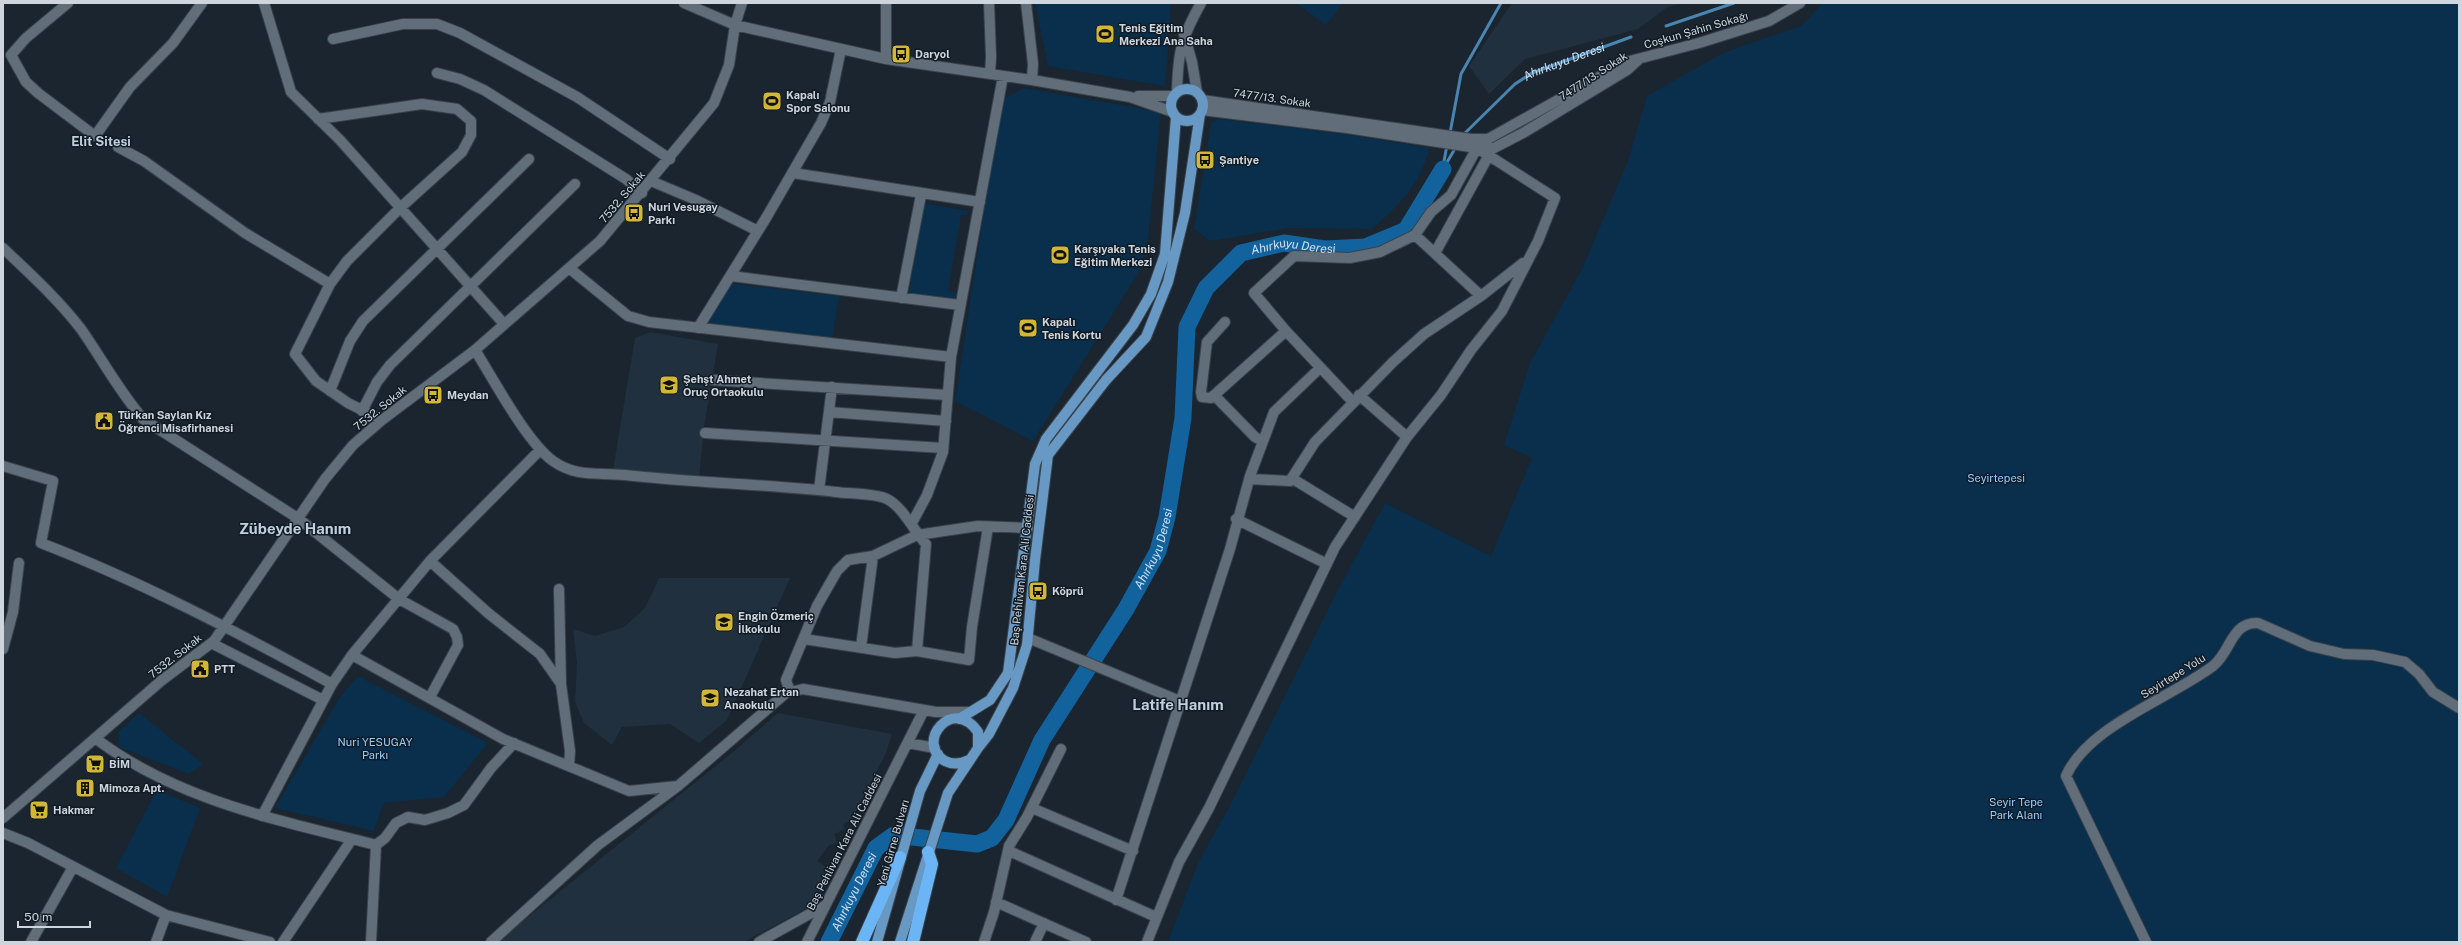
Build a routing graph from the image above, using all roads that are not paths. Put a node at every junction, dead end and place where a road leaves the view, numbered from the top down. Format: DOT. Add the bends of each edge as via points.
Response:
graph roads {
  1 [pos="68,3"];
  2 [pos="202,3"];
  3 [pos="264,3"];
  4 [pos="684,3"];
  5 [pos="743,3"];
  6 [pos="886,3"];
  7 [pos="989,3"];
  8 [pos="1026,3"];
  9 [pos="1200,3"];
  10 [pos="1800,3"];
  11 [pos="735,25"];
  12 [pos="1184,34"];
  13 [pos="334,39"];
  14 [pos="841,49"];
  15 [pos="7,53"];
  16 [pos="1641,58"];
  17 [pos="886,59"];
  18 [pos="437,73"];
  19 [pos="990,74"];
  20 [pos="1003,76"];
  21 [pos="1032,80"];
  22 [pos="1175,94"];
  23 [pos="1130,97"];
  24 [pos="1200,104"];
  25 [pos="1174,114"];
  26 [pos="318,119"];
  27 [pos="1471,144"];
  28 [pos="118,147"];
  29 [pos="1489,155"];
  30 [pos="529,159"];
  31 [pos="670,159"];
  32 [pos="793,173"];
  33 [pos="651,181"];
  34 [pos="576,184"];
  35 [pos="642,193"];
  36 [pos="921,195"];
  37 [pos="980,202"];
  38 [pos="400,208"];
  39 [pos="758,231"];
  40 [pos="1415,235"];
  41 [pos="3,248"];
  42 [pos="436,249"];
  43 [pos="1435,253"];
  44 [pos="1527,260"];
  45 [pos="569,268"];
  46 [pos="731,276"];
  47 [pos="330,284"];
  48 [pos="471,287"];
  49 [pos="1481,296"];
  50 [pos="901,298"];
  51 [pos="960,305"];
  52 [pos="1225,322"];
  53 [pos="504,324"];
  54 [pos="698,328"];
  55 [pos="1286,331"];
  56 [pos="475,350"];
  57 [pos="951,357"];
  58 [pos="1320,368"];
  59 [pos="713,380"];
  60 [pos="832,387"];
  61 [pos="330,391"];
  62 [pos="948,395"];
  63 [pos="1214,395"];
  64 [pos="1355,398"];
  65 [pos="362,411"];
  66 [pos="828,412"];
  67 [pos="382,420"];
  68 [pos="946,421"];
  69 [pos="705,433"];
  70 [pos="1407,437"];
  71 [pos="825,439"];
  72 [pos="1262,441"];
  73 [pos="943,448"];
  74 [pos="540,450"];
  75 [pos="3,466"];
  76 [pos="1249,479"];
  77 [pos="1293,479"];
  78 [pos="819,490"];
  79 [pos="1355,517"];
  80 [pos="299,518"];
  81 [pos="1236,520"];
  82 [pos="912,523"];
  83 [pos="988,527"];
  84 [pos="1028,528"];
  85 [pos="917,535"];
  86 [pos="873,556"];
  87 [pos="430,561"];
  88 [pos="19,563"];
  89 [pos="1327,564"];
  90 [pos="559,589"];
  91 [pos="399,599"];
  92 [pos="8,612"];
  93 [pos="224,625"];
  94 [pos="1028,638"];
  95 [pos="804,639"];
  96 [pos="214,641"];
  97 [pos="861,648"];
  98 [pos="3,649"];
  99 [pos="917,651"];
  100 [pos="352,655"];
  101 [pos="332,684"];
  102 [pos="561,684"];
  103 [pos="790,692"];
  104 [pos="430,697"];
  105 [pos="324,700"];
  106 [pos="1180,701"];
  107 [pos="2459,708"];
  108 [pos="924,710"];
  109 [pos="954,717"];
  110 [pos="95,738"];
  111 [pos="514,743"];
  112 [pos="908,743"];
  113 [pos="978,748"];
  114 [pos="1061,749"];
  115 [pos="936,751"];
  116 [pos="969,760"];
  117 [pos="569,766"];
  118 [pos="678,786"];
  119 [pos="1032,808"];
  120 [pos="262,816"];
  121 [pos="3,818"];
  122 [pos="3,833"];
  123 [pos="352,839"];
  124 [pos="376,845"];
  125 [pos="1133,851"];
  126 [pos="928,852"];
  127 [pos="1009,852"];
  128 [pos="900,857"];
  129 [pos="73,867"];
  130 [pos="1116,900"];
  131 [pos="996,902"];
  132 [pos="824,906"];
  133 [pos="166,915"];
  134 [pos="1156,917"];
  135 [pos="1044,923"];
  136 [pos="31,942"];
  137 [pos="156,942"];
  138 [pos="270,942"];
  139 [pos="283,942"];
  140 [pos="370,942"];
  141 [pos="491,942"];
  142 [pos="759,942"];
  143 [pos="807,942"];
  144 [pos="862,942"];
  145 [pos="877,942"];
  146 [pos="900,942"];
  147 [pos="913,942"];
  148 [pos="984,942"];
  149 [pos="1035,942"];
  150 [pos="1086,942"];
  151 [pos="1147,942"];
  152 [pos="2146,942"];
  1 -- 15 [label="street"];
  2 -- 15 [label="street" via="173,43 130,87 95,136 26,82"];
  3 -- 26 [label="street" via="291,92"];
  4 -- 11 [label="street"];
  5 -- 11 [label="street, 7532. Sokak"];
  6 -- 17 [label="street"];
  7 -- 19 [label="street" via="992,57"];
  8 -- 21 [label="street" via="1033,64"];
  9 -- 12 [label="street, Baş Pehlivan Kara Ali Caddesi"];
  10 -- 16 [label="street, Coşkun Şahin Sokağı" via="1769,21"];
  11 -- 14 [label="street"];
  11 -- 31 [label="street, 7532. Sokak" via="729,65 714,103"];
  12 -- 22 [label="street, Baş Pehlivan Kara Ali Caddesi" via="1177,61"];
  12 -- 24 [label="street, Baş Pehlivan Kara Ali Caddesi"];
  13 -- 31 [label="street" via="403,24 437,24 460,33 577,97"];
  14 -- 17 [label="street"];
  14 -- 32 [label="street" via="830,102"];
  16 -- 27 [label="street, 7477/13. Sokak" via="1626,62 1508,130"];
  17 -- 19 [label="street"];
  18 -- 35 [label="street" via="460,79 484,90 606,166"];
  19 -- 20 [label="street"];
  20 -- 21 [label="street"];
  20 -- 37 [label="street"];
  21 -- 23 [label="street"];
  22 -- 23 [label="street"];
  22 -- 24 [label="main road" via="1187,88"];
  22 -- 25 [label="main road, Baş Pehlivan Kara Ali Caddesi" via="1171,101"];
  23 -- 25 [label="street" via="1158,105"];
  24 -- 25 [label="main road" via="1186,121"];
  24 -- 27 [label="street, 7477/13. Sokak"];
  24 -- 94 [label="main road, Baş Pehlivan Kara Ali Caddesi" via="1186,213 1168,282 1146,337 1106,380 1048,455 1034,560"];
  25 -- 84 [label="main road, Baş Pehlivan Kara Ali Caddesi" via="1165,254 1153,288 1133,325 1046,439 1035,464"];
  26 -- 38 [label="street"];
  26 -- 38 [label="street" via="422,104 457,108 471,121 471,135 462,152"];
  27 -- 29 [label="street"];
  27 -- 40 [label="street" via="1451,194 1431,212"];
  28 -- 47 [label="street" via="144,162 245,233"];
  29 -- 43 [label="street"];
  29 -- 44 [label="street" via="1555,198"];
  30 -- 42 [label="street"];
  31 -- 33 [label="street, 7532. Sokak"];
  32 -- 36 [label="street"];
  32 -- 39 [label="street"];
  33 -- 35 [label="street, 7532. Sokak"];
  33 -- 39 [label="street"];
  34 -- 48 [label="street"];
  35 -- 45 [label="street, 7532. Sokak" via="600,241"];
  36 -- 37 [label="street"];
  36 -- 50 [label="street"];
  37 -- 51 [label="street"];
  38 -- 42 [label="street"];
  38 -- 47 [label="street" via="347,261"];
  39 -- 46 [label="street"];
  40 -- 43 [label="street"];
  40 -- 55 [label="street" via="1380,252 1350,258 1294,256 1254,293"];
  41 -- 80 [label="street" via="62,305 127,400 143,419"];
  42 -- 48 [label="street"];
  42 -- 61 [label="street" via="363,321 350,341"];
  43 -- 49 [label="street"];
  44 -- 49 [label="street"];
  44 -- 70 [label="street" via="1502,311"];
  45 -- 53 [label="street, 7532. Sokak"];
  45 -- 54 [label="street" via="628,316 649,322"];
  46 -- 50 [label="street"];
  46 -- 54 [label="street"];
  47 -- 61 [label="street" via="295,354 316,381"];
  48 -- 53 [label="street"];
  48 -- 65 [label="street" via="390,365 377,382"];
  49 -- 64 [label="street" via="1424,334"];
  50 -- 51 [label="street"];
  51 -- 57 [label="street"];
  52 -- 63 [label="street" via="1209,337 1205,349 1201,395 1206,399"];
  53 -- 56 [label="street, 7532. Sokak"];
  54 -- 57 [label="street"];
  55 -- 58 [label="street"];
  55 -- 63 [label="street"];
  56 -- 67 [label="street, 7532. Sokak"];
  56 -- 74 [label="street"];
  57 -- 62 [label="street"];
  58 -- 64 [label="street"];
  58 -- 72 [label="street" via="1274,412"];
  59 -- 60 [label="street"];
  60 -- 62 [label="street"];
  60 -- 66 [label="street"];
  61 -- 65 [label="street"];
  62 -- 68 [label="street"];
  63 -- 72 [label="street"];
  64 -- 70 [label="street"];
  64 -- 77 [label="street" via="1315,442"];
  65 -- 67 [label="street"];
  66 -- 68 [label="street"];
  66 -- 71 [label="street"];
  67 -- 80 [label="street, 7532. Sokak" via="353,445"];
  68 -- 73 [label="street"];
  69 -- 71 [label="street"];
  70 -- 79 [label="street"];
  71 -- 73 [label="street"];
  71 -- 78 [label="street"];
  72 -- 76 [label="street"];
  73 -- 82 [label="street" via="927,495"];
  74 -- 78 [label="street" via="554,461 581,474 608,473 685,482"];
  74 -- 87 [label="street"];
  75 -- 93 [label="street" via="53,481 42,543 86,560"];
  76 -- 77 [label="street" via="1287,482"];
  76 -- 81 [label="street"];
  77 -- 79 [label="street"];
  78 -- 82 [label="street" via="883,498 892,502"];
  79 -- 89 [label="street"];
  80 -- 91 [label="street"];
  80 -- 93 [label="street, 7532. Sokak"];
  81 -- 89 [label="street"];
  81 -- 106 [label="street" via="1230,549"];
  82 -- 85 [label="street"];
  83 -- 84 [label="street"];
  83 -- 85 [label="street"];
  83 -- 99 [label="street" via="969,660"];
  84 -- 109 [label="main road, Baş Pehlivan Kara Ali Caddesi" via="1008,673 990,700"];
  85 -- 86 [label="street"];
  85 -- 99 [label="street" via="926,544"];
  86 -- 95 [label="street" via="848,560 837,572 817,606"];
  86 -- 97 [label="street"];
  87 -- 91 [label="street"];
  87 -- 102 [label="street" via="488,613 540,654"];
  88 -- 92 [label="street"];
  89 -- 134 [label="street" via="1209,808 1180,862"];
  90 -- 102 [label="street"];
  91 -- 100 [label="street"];
  91 -- 104 [label="street" via="450,626 457,637 458,645"];
  92 -- 98 [label="street"];
  93 -- 96 [label="street, 7532. Sokak"];
  93 -- 101 [label="street"];
  94 -- 106 [label="street"];
  94 -- 113 [label="main road, Baş Pehlivan Kara Ali Caddesi" via="1013,688 989,734"];
  95 -- 97 [label="street"];
  95 -- 103 [label="street" via="786,680"];
  96 -- 105 [label="street" via="215,645"];
  96 -- 110 [label="street, 7532. Sokak" via="161,681"];
  97 -- 99 [label="street" via="895,653"];
  100 -- 101 [label="street"];
  100 -- 104 [label="street"];
  101 -- 105 [label="street"];
  102 -- 117 [label="street" via="570,751"];
  103 -- 108 [label="street" via="803,689"];
  103 -- 118 [label="street"];
  104 -- 111 [label="street"];
  105 -- 120 [label="street"];
  106 -- 125 [label="street"];
  107 -- 152 [label="street, Seyirtepe Yolu" via="2433,692 2419,674 2404,662 2373,655 2344,654 2310,646 2258,623 2241,626 2214,665 2152,704 2117,722 2072,761 2066,776"];
  108 -- 109 [label="street"];
  108 -- 112 [label="street, Baş Pehlivan Kara Ali Caddesi"];
  109 -- 113 [label="main road" via="967,721 978,732"];
  109 -- 115 [label="main road" via="938,728 935,734"];
  110 -- 120 [label="street" via="122,759 188,790 224,806"];
  110 -- 121 [label="street, 7532. Sokak"];
  111 -- 117 [label="street"];
  111 -- 124 [label="street" via="491,768 464,805 425,820 408,817 396,823"];
  112 -- 115 [label="street"];
  112 -- 132 [label="street, Baş Pehlivan Kara Ali Caddesi"];
  113 -- 116 [label="main road"];
  114 -- 119 [label="street"];
  115 -- 116 [label="main road" via="949,762 956,764"];
  115 -- 128 [label="main road, Yeni Girne Bulvarı" via="920,791"];
  116 -- 126 [label="main road" via="946,798"];
  117 -- 118 [label="street" via="629,791"];
  118 -- 141 [label="street" via="598,845"];
  119 -- 125 [label="street"];
  119 -- 127 [label="street" via="1008,846"];
  120 -- 123 [label="street"];
  122 -- 129 [label="street"];
  123 -- 124 [label="street"];
  123 -- 139 [label="street"];
  124 -- 140 [label="street"];
  125 -- 130 [label="street"];
  126 -- 146 [label="main road"];
  126 -- 147 [label="highway" via="932,864"];
  127 -- 130 [label="street"];
  127 -- 131 [label="street"];
  128 -- 144 [label="highway"];
  128 -- 145 [label="main road, Yeni Girne Bulvarı"];
  129 -- 133 [label="street"];
  129 -- 136 [label="street"];
  130 -- 134 [label="street"];
  131 -- 135 [label="street"];
  131 -- 148 [label="street"];
  132 -- 142 [label="street"];
  132 -- 143 [label="street, Baş Pehlivan Kara Ali Caddesi"];
  133 -- 137 [label="street"];
  133 -- 138 [label="street"];
  134 -- 151 [label="street"];
  135 -- 149 [label="street"];
  135 -- 150 [label="street"];
}
